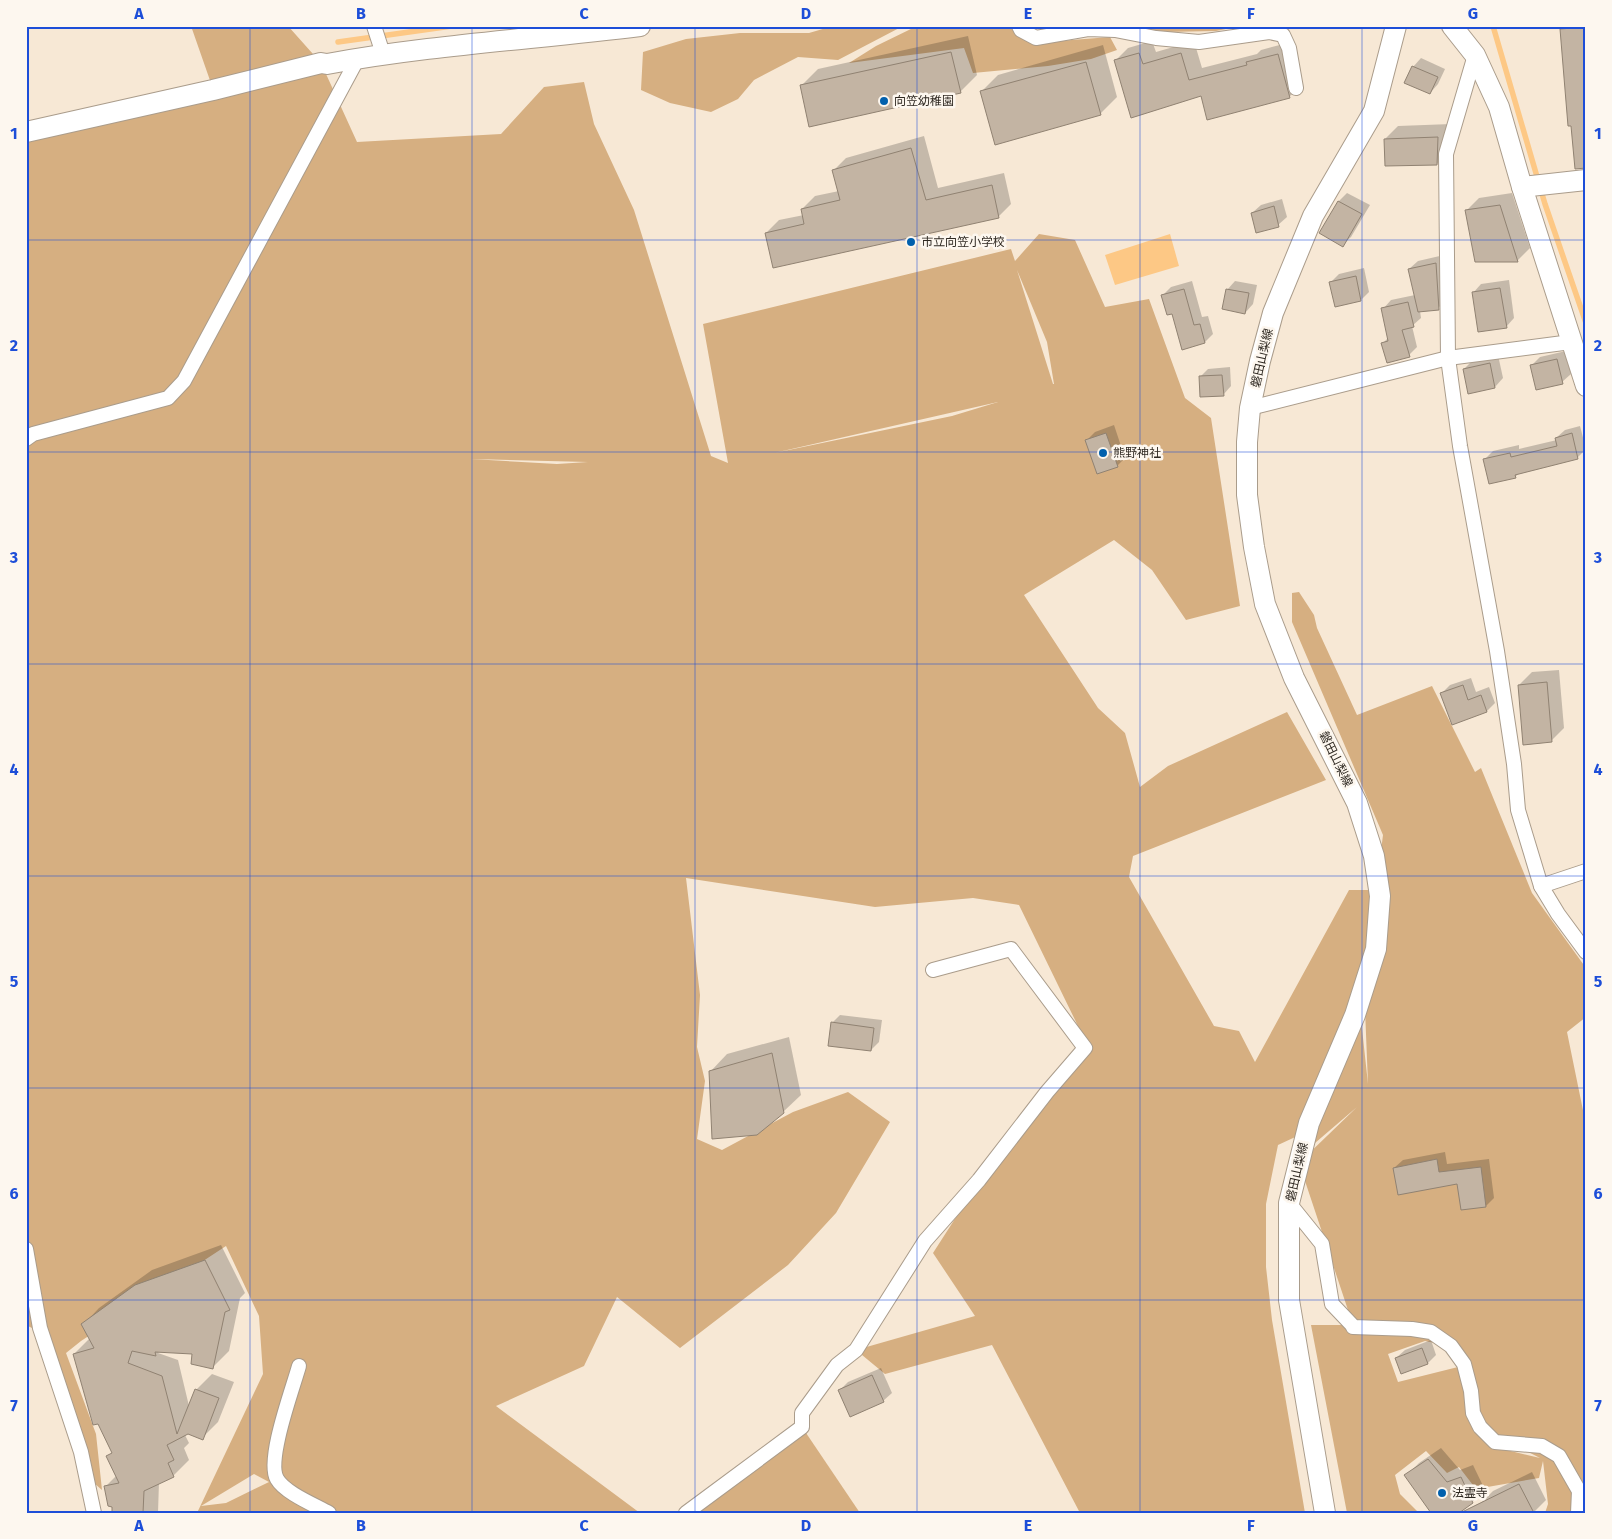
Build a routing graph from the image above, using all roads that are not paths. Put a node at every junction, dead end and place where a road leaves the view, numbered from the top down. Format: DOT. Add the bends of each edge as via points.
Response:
graph roads {
  1 [pos="374,26"];
  2 [pos="640,26"];
  3 [pos="1019,26"];
  4 [pos="1396,26"];
  5 [pos="1452,26"];
  6 [pos="383,54"];
  7 [pos="1475,55"];
  8 [pos="358,58"];
  9 [pos="1296,88"];
  10 [pos="26,132"];
  11 [pos="1586,180"];
  12 [pos="1522,187"];
  13 [pos="1571,342"];
  14 [pos="1448,358"];
  15 [pos="1586,386"];
  16 [pos="1250,408"];
  17 [pos="26,439"];
  18 [pos="1586,871"];
  19 [pos="1541,886"];
  20 [pos="1586,952"];
  21 [pos="933,970"];
  22 [pos="1289,1203"];
  23 [pos="26,1249"];
  24 [pos="33,1326"];
  25 [pos="299,1366"];
  26 [pos="94,1513"];
  27 [pos="329,1513"];
  28 [pos="686,1513"];
  29 [pos="1325,1513"];
  30 [pos="1578,1513"];
  1 -- 6 [label="street"];
  2 -- 6 [label="main road"];
  3 -- 9 [label="street" via="1036,38 1088,29 1199,42 1269,32 1283,35"];
  4 -- 16 [label="main road, 磐田山梨線" via="1374,111 1313,216 1273,313"];
  5 -- 7 [label="main road"];
  6 -- 8 [label="main road"];
  7 -- 12 [label="main road" via="1499,107"];
  7 -- 14 [label="street" via="1446,154"];
  8 -- 10 [label="main road" via="321,63"];
  8 -- 17 [label="street" via="184,381 168,398 33,434"];
  11 -- 12 [label="main road"];
  12 -- 13 [label="main road"];
  13 -- 14 [label="street"];
  13 -- 15 [label="main road"];
  14 -- 16 [label="street"];
  14 -- 19 [label="street" via="1460,446 1498,651 1518,810"];
  16 -- 22 [label="main road, 磐田山梨線" via="1247,495 1266,604 1294,678 1357,803 1374,856 1380,896 1376,950 1355,1015 1309,1123"];
  18 -- 19 [label="street"];
  19 -- 20 [label="street"];
  21 -- 28 [label="street" via="1011,950 1085,1048 979,1180 925,1240 856,1350 837,1366 802,1413 802,1427"];
  22 -- 29 [label="main road, 磐田山梨線" via="1289,1300"];
  22 -- 30 [label="street" via="1322,1244 1332,1304 1354,1327 1412,1328 1431,1332 1451,1346 1464,1364 1473,1413 1480,1427 1495,1442 1542,1446 1559,1456 1579,1491"];
  23 -- 24 [label="street"];
  24 -- 26 [label="street" via="81,1452"];
  25 -- 27 [label="street" via="279,1432 274,1464 276,1479 291,1492"];
}
